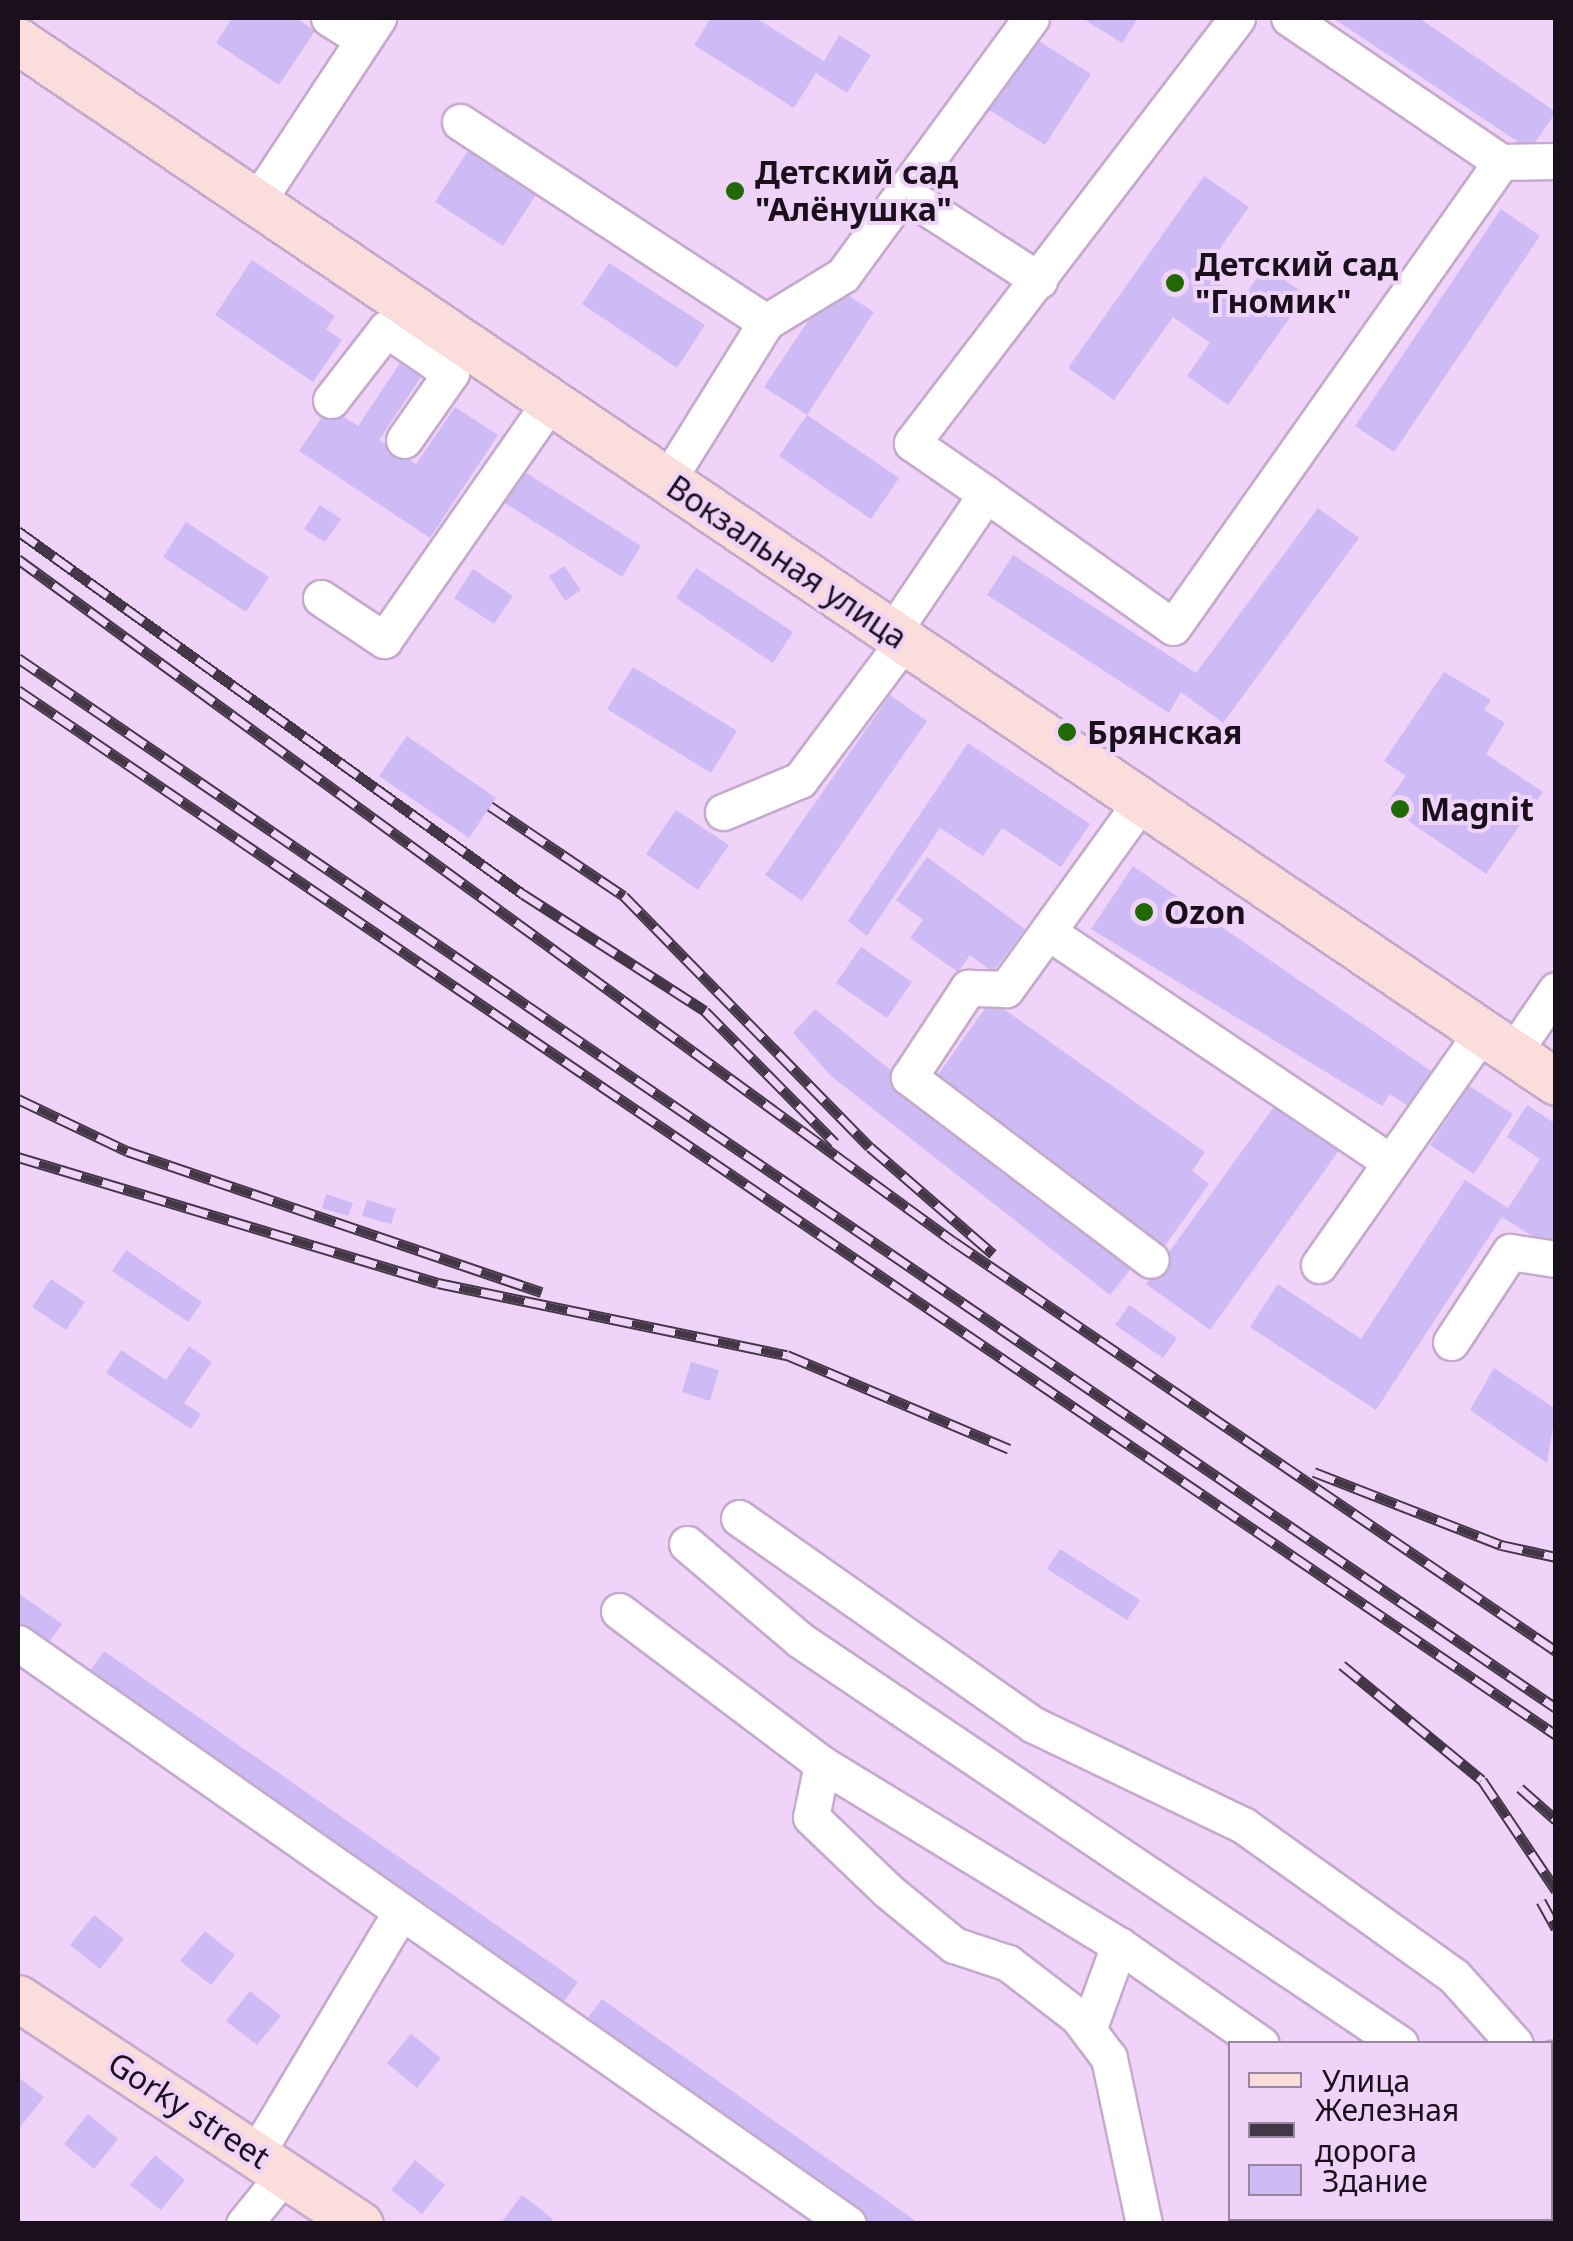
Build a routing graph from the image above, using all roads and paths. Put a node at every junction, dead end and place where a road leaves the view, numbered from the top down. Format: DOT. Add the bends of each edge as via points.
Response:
graph roads {
  1 [pos="329,18"];
  2 [pos="1031,18"];
  3 [pos="1238,18"];
  4 [pos="1289,18"];
  5 [pos="370,28"];
  6 [pos="18,41"];
  7 [pos="460,122"];
  8 [pos="1556,161"];
  9 [pos="1500,162"];
  10 [pos="904,193"];
  11 [pos="256,202"];
  12 [pos="1038,280"];
  13 [pos="766,322"];
  14 [pos="445,350"];
  15 [pos="331,400"];
  16 [pos="550,402"];
  17 [pos="404,440"];
  18 [pos="667,481"];
  19 [pos="986,494"];
  20 [pos="321,598"];
  21 [pos="898,637"];
  22 [pos="1142,802"];
  23 [pos="723,812"];
  24 [pos="1048,932"];
  25 [pos="1556,990"];
  26 [pos="1498,1043"];
  27 [pos="1556,1082"];
  28 [pos="1390,1162"];
  29 [pos="1151,1260"];
  30 [pos="1556,1260"];
  31 [pos="1319,1264"];
  32 [pos="1451,1342"];
  33 [pos="739,1518"];
  34 [pos="687,1544"];
  35 [pos="619,1610"];
  36 [pos="18,1644"];
  37 [pos="1034,1725"];
  38 [pos="822,1764"];
  39 [pos="1038,1796"];
  40 [pos="401,1912"];
  41 [pos="1119,1945"];
  42 [pos="18,1998"];
  43 [pos="1088,2030"];
  44 [pos="1258,2041"];
  45 [pos="1396,2041"];
  46 [pos="1512,2041"];
  47 [pos="270,2164"];
  48 [pos="244,2224"];
  49 [pos="360,2224"];
  50 [pos="848,2224"];
  51 [pos="1144,2224"];
  1 -- 5 [label="street"];
  2 -- 10 [label="street"];
  3 -- 12 [label="street"];
  4 -- 9 [label="street"];
  5 -- 11 [label="street"];
  6 -- 11 [label="main road, Вокзальная улица"];
  7 -- 13 [label="street"];
  8 -- 9 [label="street"];
  9 -- 19 [label="street" via="1173,627"];
  10 -- 12 [label="street"];
  10 -- 13 [label="street" via="843,275"];
  11 -- 14 [label="main road, Вокзальная улица"];
  12 -- 19 [label="street" via="912,443"];
  13 -- 18 [label="street" via="704,434"];
  14 -- 15 [label="street" via="386,329"];
  14 -- 16 [label="main road, Вокзальная улица"];
  14 -- 17 [label="street" via="451,373"];
  16 -- 18 [label="main road, Вокзальная улица"];
  16 -- 20 [label="street" via="384,640"];
  18 -- 21 [label="main road, Вокзальная улица"];
  19 -- 21 [label="street"];
  21 -- 22 [label="main road, Вокзальная улица"];
  21 -- 23 [label="street" via="800,780"];
  22 -- 24 [label="street"];
  22 -- 26 [label="main road, Вокзальная улица"];
  24 -- 28 [label="street"];
  24 -- 29 [label="street" via="1006,990 968,988 909,1077"];
  25 -- 26 [label="street"];
  26 -- 27 [label="main road, Вокзальная улица"];
  26 -- 28 [label="street"];
  28 -- 31 [label="street"];
  30 -- 32 [label="street" via="1510,1252"];
  33 -- 37 [label="street"];
  34 -- 39 [label="street" via="800,1640"];
  35 -- 38 [label="street"];
  36 -- 40 [label="street"];
  37 -- 39 [label="street"];
  37 -- 46 [label="street" via="1243,1825 1454,1976"];
  38 -- 41 [label="street"];
  38 -- 43 [label="street" via="811,1817 954,1945 1008,1963"];
  39 -- 45 [label="street"];
  40 -- 47 [label="street"];
  40 -- 50 [label="street"];
  41 -- 43 [label="street"];
  41 -- 44 [label="street"];
  42 -- 47 [label="main road, Gorky street"];
  43 -- 51 [label="street" via="1110,2058"];
  47 -- 48 [label="street"];
  47 -- 49 [label="main road, Gorky street"];
}
